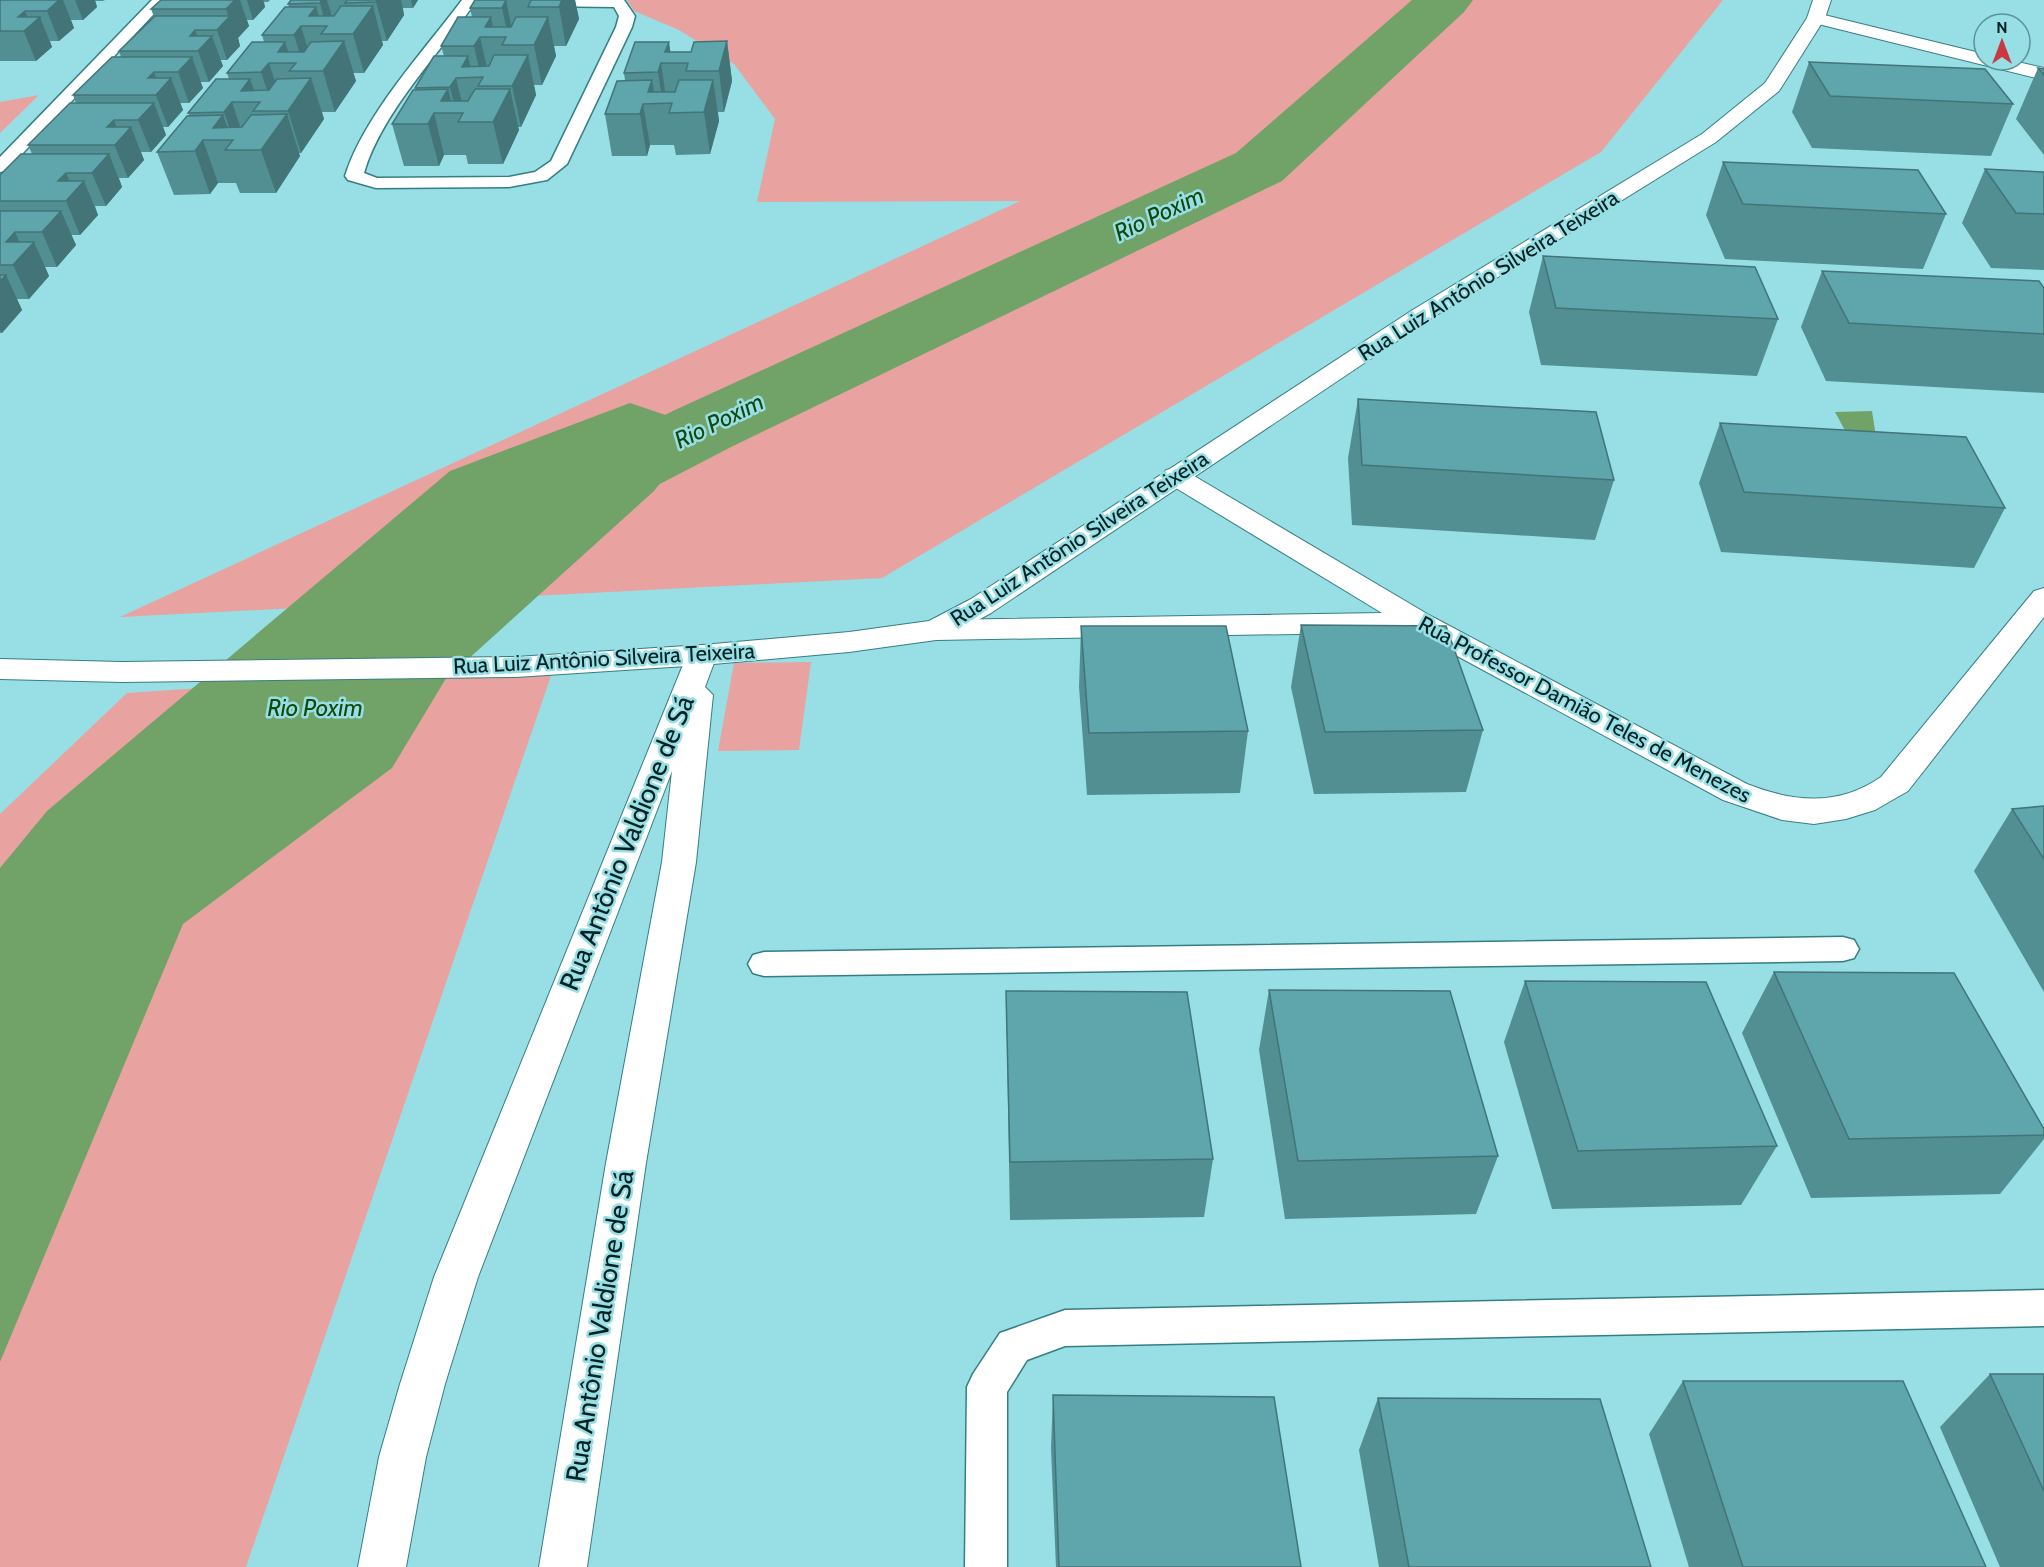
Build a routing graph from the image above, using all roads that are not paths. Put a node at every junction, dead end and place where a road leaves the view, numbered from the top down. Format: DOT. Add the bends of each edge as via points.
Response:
graph roads {
  1 [pos="160,0"];
  2 [pos="474,1"];
  3 [pos="527,2"];
  4 [pos="618,2"];
  5 [pos="1825,5"];
  6 [pos="1972,55"];
  7 [pos="0,167"];
  8 [pos="1175,476"];
  9 [pos="2044,597"];
  10 [pos="1418,622"];
  11 [pos="936,630"];
  12 [pos="702,655"];
  13 [pos="0,669"];
  14 [pos="1843,949"];
  15 [pos="764,964"];
  16 [pos="2044,1308"];
  17 [pos="382,1567"];
  18 [pos="563,1567"];
  19 [pos="986,1567"];
  1 -- 7 [label="lane"];
  2 -- 4 [label="lane" via="380,122 355,164 354,176 376,183 509,182 541,176 558,164 624,27 627,16"];
  3 -- 4 [label="lane"];
  5 -- 6 [label="street"];
  5 -- 8 [label="street, Rua Luiz Antônio Silveira Teixeira" via="1772,87 1709,138 1419,316"];
  8 -- 10 [label="street, Rua Professor Damião Teles de Menezes"];
  8 -- 11 [label="street, Rua Luiz Antônio Silveira Teixeira" via="981,606"];
  9 -- 10 [label="street, Rua Professor Damião Teles de Menezes" via="1896,783 1864,802 1803,812 1769,806 1735,792"];
  10 -- 11 [label="street"];
  11 -- 12 [label="street, Rua Luiz Antônio Silveira Teixeira"];
  12 -- 13 [label="street, Rua Luiz Antônio Silveira Teixeira" via="516,667 122,672"];
  12 -- 17 [label="street, Rua Antônio Valdione de Sá" via="456,1277 405,1448"];
  12 -- 18 [label="street, Rua Antônio Valdione de Sá" via="679,862 626,1163"];
  14 -- 15 [label="lane"];
  16 -- 19 [label="lane" via="1065,1328 1014,1346 987,1387"];
}
